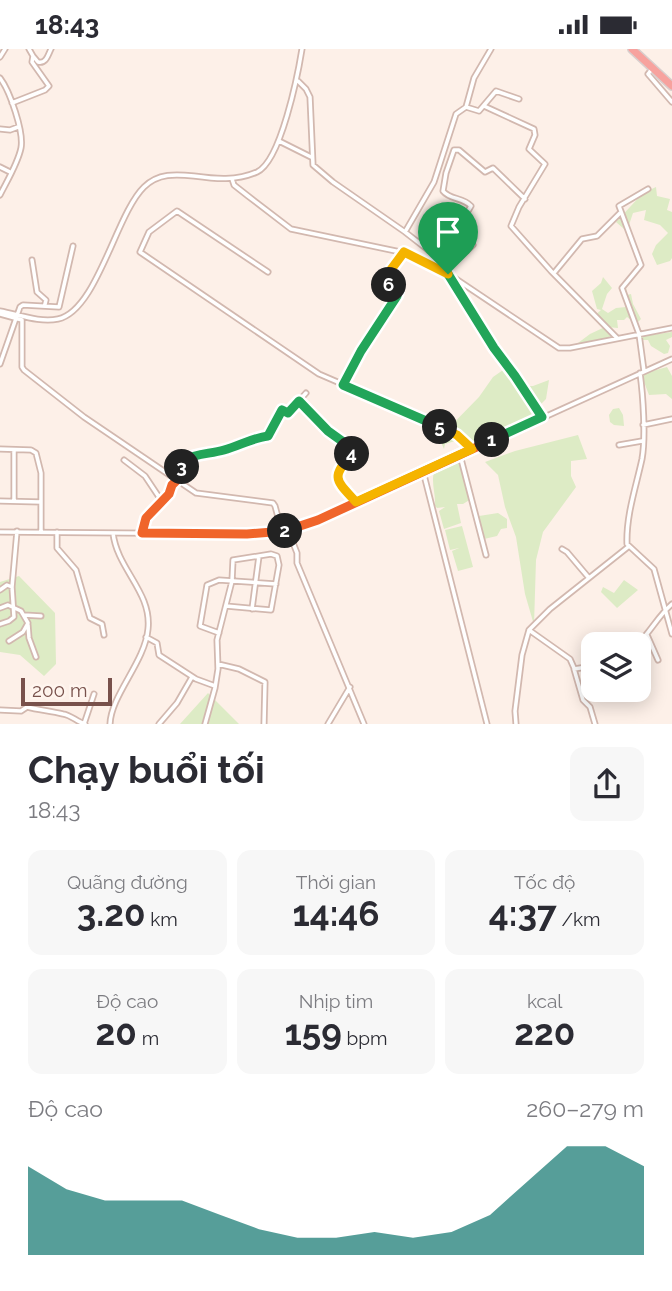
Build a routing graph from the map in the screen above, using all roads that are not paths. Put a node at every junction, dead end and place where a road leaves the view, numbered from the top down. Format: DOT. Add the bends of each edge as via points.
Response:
graph roads {
  1 [pos="5,49"];
  2 [pos="29,49"];
  3 [pos="51,49"];
  4 [pos="302,49"];
  5 [pos="491,49"];
  6 [pos="632,49"];
  7 [pos="33,55"];
  8 [pos="0,57"];
  9 [pos="653,67"];
  10 [pos="0,78"];
  11 [pos="298,81"];
  12 [pos="672,86"];
  13 [pos="519,99"];
  14 [pos="672,102"];
  15 [pos="12,103"];
  16 [pos="484,106"];
  17 [pos="466,107"];
  18 [pos="18,127"];
  19 [pos="0,129"];
  20 [pos="278,140"];
  21 [pos="312,157"];
  22 [pos="0,167"];
  23 [pos="10,172"];
  24 [pos="232,179"];
  25 [pos="648,189"];
  26 [pos="0,195"];
  27 [pos="525,199"];
  28 [pos="621,212"];
  29 [pos="405,232"];
  30 [pos="73,246"];
  31 [pos="404,252"];
  32 [pos="32,260"];
  33 [pos="268,272"];
  34 [pos="448,273"];
  35 [pos="554,273"];
  36 [pos="46,300"];
  37 [pos="43,306"];
  38 [pos="56,306"];
  39 [pos="0,312"];
  40 [pos="17,316"];
  41 [pos="672,328"];
  42 [pos="639,334"];
  43 [pos="617,338"];
  44 [pos="672,359"];
  45 [pos="0,363"];
  46 [pos="642,372"];
  47 [pos="343,385"];
  48 [pos="306,393"];
  49 [pos="299,401"];
  50 [pos="542,417"];
  51 [pos="672,419"];
  52 [pos="643,425"];
  53 [pos="642,441"];
  54 [pos="619,445"];
  55 [pos="0,449"];
  56 [pos="472,449"];
  57 [pos="14,450"];
  58 [pos="460,454"];
  59 [pos="124,460"];
  60 [pos="423,471"];
  61 [pos="176,481"];
  62 [pos="162,500"];
  63 [pos="0,501"];
  64 [pos="14,501"];
  65 [pos="41,502"];
  66 [pos="356,502"];
  67 [pos="288,530"];
  68 [pos="0,531"];
  69 [pos="16,531"];
  70 [pos="41,532"];
  71 [pos="57,532"];
  72 [pos="282,532"];
  73 [pos="113,533"];
  74 [pos="142,533"];
  75 [pos="629,547"];
  76 [pos="562,549"];
  77 [pos="486,555"];
  78 [pos="259,556"];
  79 [pos="589,578"];
  80 [pos="232,581"];
  81 [pos="254,583"];
  82 [pos="276,584"];
  83 [pos="12,587"];
  84 [pos="0,590"];
  85 [pos="672,604"];
  86 [pos="226,606"];
  87 [pos="0,608"];
  88 [pos="14,608"];
  89 [pos="252,609"];
  90 [pos="664,610"];
  91 [pos="24,615"];
  92 [pos="41,616"];
  93 [pos="0,624"];
  94 [pos="28,625"];
  95 [pos="529,630"];
  96 [pos="649,632"];
  97 [pos="219,633"];
  98 [pos="672,634"];
  99 [pos="104,635"];
  100 [pos="146,637"];
  101 [pos="9,641"];
  102 [pos="651,644"];
  103 [pos="36,657"];
  104 [pos="658,660"];
  105 [pos="218,664"];
  106 [pos="581,668"];
  107 [pos="574,669"];
  108 [pos="192,677"];
  109 [pos="215,686"];
  110 [pos="350,687"];
  111 [pos="94,694"];
  112 [pos="0,710"];
  113 [pos="84,724"];
  114 [pos="110,724"];
  115 [pos="159,724"];
  116 [pos="205,724"];
  117 [pos="264,724"];
  118 [pos="328,724"];
  119 [pos="364,724"];
  120 [pos="487,724"];
  121 [pos="516,724"];
  122 [pos="595,724"];
  1 -- 8 [label="street"];
  2 -- 7 [label="street"];
  3 -- 7 [label="street" via="43,62"];
  4 -- 11 [label="street"];
  5 -- 17 [label="street" via="474,78"];
  6 -- 9 [label="highway"];
  7 -- 15 [label="street" via="32,62 49,86"];
  9 -- 12 [label="highway"];
  9 -- 14 [label="street" via="648,74"];
  10 -- 15 [label="street"];
  11 -- 20 [label="street"];
  11 -- 21 [label="street" via="310,97"];
  13 -- 16 [label="street" via="496,91"];
  15 -- 18 [label="street"];
  16 -- 17 [label="street" via="477,111"];
  16 -- 27 [label="street" via="535,131 529,148 545,167"];
  17 -- 29 [label="street" via="456,114 434,183"];
  18 -- 19 [label="street"];
  18 -- 23 [label="street" via="21,146"];
  20 -- 21 [label="street"];
  20 -- 24 [label="street" via="262,169"];
  21 -- 29 [label="street" via="313,165 333,182"];
  22 -- 23 [label="street"];
  23 -- 26 [label="street"];
  24 -- 31 [label="street" via="291,229"];
  24 -- 40 [label="street" via="172,174 152,180 141,191 93,283 73,310 56,320"];
  25 -- 28 [label="street" via="620,204"];
  27 -- 34 [label="street" via="493,168 485,172 454,150 443,191 471,206 458,229 473,245"];
  27 -- 35 [label="street" via="511,226"];
  28 -- 35 [label="street" via="597,236 582,239"];
  28 -- 42 [label="street" via="641,265 622,288"];
  29 -- 34 [label="street"];
  30 -- 38 [label="street"];
  31 -- 34 [label="street"];
  31 -- 47 [label="street" via="384,281 397,290 397,296"];
  32 -- 36 [label="street" via="37,292"];
  33 -- 47 [label="street" via="177,211 147,234 140,252 319,374"];
  34 -- 43 [label="street" via="559,348"];
  34 -- 50 [label="street"];
  35 -- 43 [label="street"];
  36 -- 37 [label="street"];
  36 -- 38 [label="street"];
  37 -- 38 [label="street"];
  37 -- 40 [label="street" via="23,305"];
  39 -- 40 [label="street"];
  40 -- 45 [label="street"];
  40 -- 61 [label="street" via="22,320 24,370"];
  41 -- 42 [label="street"];
  42 -- 43 [label="street"];
  42 -- 46 [label="street"];
  44 -- 46 [label="street"];
  46 -- 50 [label="street"];
  46 -- 52 [label="street"];
  47 -- 56 [label="street" via="451,431"];
  48 -- 49 [label="street"];
  49 -- 61 [label="street" via="288,413 282,410 268,436 184,460 184,473"];
  49 -- 66 [label="street" via="353,449 337,475"];
  50 -- 56 [label="street"];
  51 -- 52 [label="street"];
  52 -- 53 [label="street"];
  53 -- 54 [label="street"];
  53 -- 75 [label="street" via="626,530"];
  55 -- 57 [label="street"];
  56 -- 58 [label="street"];
  57 -- 64 [label="street"];
  57 -- 65 [label="street" via="36,453"];
  58 -- 60 [label="street"];
  58 -- 77 [label="street"];
  59 -- 62 [label="street" via="145,476"];
  60 -- 66 [label="street"];
  60 -- 120 [label="street"];
  61 -- 62 [label="street"];
  61 -- 72 [label="street" via="209,496 273,503"];
  62 -- 74 [label="street" via="146,518"];
  63 -- 64 [label="street"];
  64 -- 65 [label="street"];
  65 -- 70 [label="street"];
  66 -- 67 [label="street"];
  67 -- 72 [label="street"];
  67 -- 110 [label="street" via="297,563"];
  68 -- 69 [label="street"];
  69 -- 70 [label="street"];
  69 -- 83 [label="street"];
  70 -- 71 [label="street"];
  71 -- 73 [label="street"];
  71 -- 99 [label="street" via="57,548 76,570 90,618 102,624"];
  72 -- 74 [label="street"];
  73 -- 74 [label="street"];
  73 -- 100 [label="street" via="122,563 143,595"];
  75 -- 79 [label="street"];
  75 -- 90 [label="street" via="654,569"];
  76 -- 79 [label="street"];
  78 -- 80 [label="street" via="233,559"];
  78 -- 81 [label="street"];
  78 -- 82 [label="street" via="277,556"];
  79 -- 95 [label="street"];
  80 -- 81 [label="street"];
  80 -- 86 [label="street"];
  80 -- 97 [label="street" via="216,580 207,585 200,626"];
  81 -- 82 [label="street"];
  81 -- 89 [label="street"];
  82 -- 89 [label="street" via="271,610"];
  83 -- 84 [label="street"];
  83 -- 88 [label="street"];
  85 -- 90 [label="street"];
  86 -- 89 [label="street"];
  86 -- 97 [label="street"];
  87 -- 88 [label="street"];
  88 -- 91 [label="street"];
  88 -- 93 [label="street" via="13,619"];
  90 -- 96 [label="street"];
  90 -- 98 [label="street"];
  91 -- 92 [label="street"];
  91 -- 94 [label="street"];
  94 -- 101 [label="street"];
  94 -- 103 [label="street"];
  95 -- 107 [label="street" via="570,659"];
  95 -- 121 [label="street" via="522,655"];
  97 -- 105 [label="street"];
  100 -- 108 [label="street" via="157,643 159,655"];
  100 -- 114 [label="street" via="136,667 112,710"];
  102 -- 104 [label="street"];
  105 -- 109 [label="street"];
  105 -- 117 [label="street" via="265,682"];
  106 -- 107 [label="street"];
  107 -- 122 [label="street"];
  108 -- 109 [label="street"];
  108 -- 115 [label="street"];
  109 -- 116 [label="street"];
  110 -- 118 [label="street"];
  110 -- 119 [label="street"];
  111 -- 113 [label="street"];
  112 -- 113 [label="street" via="40,709 66,714"];
}
